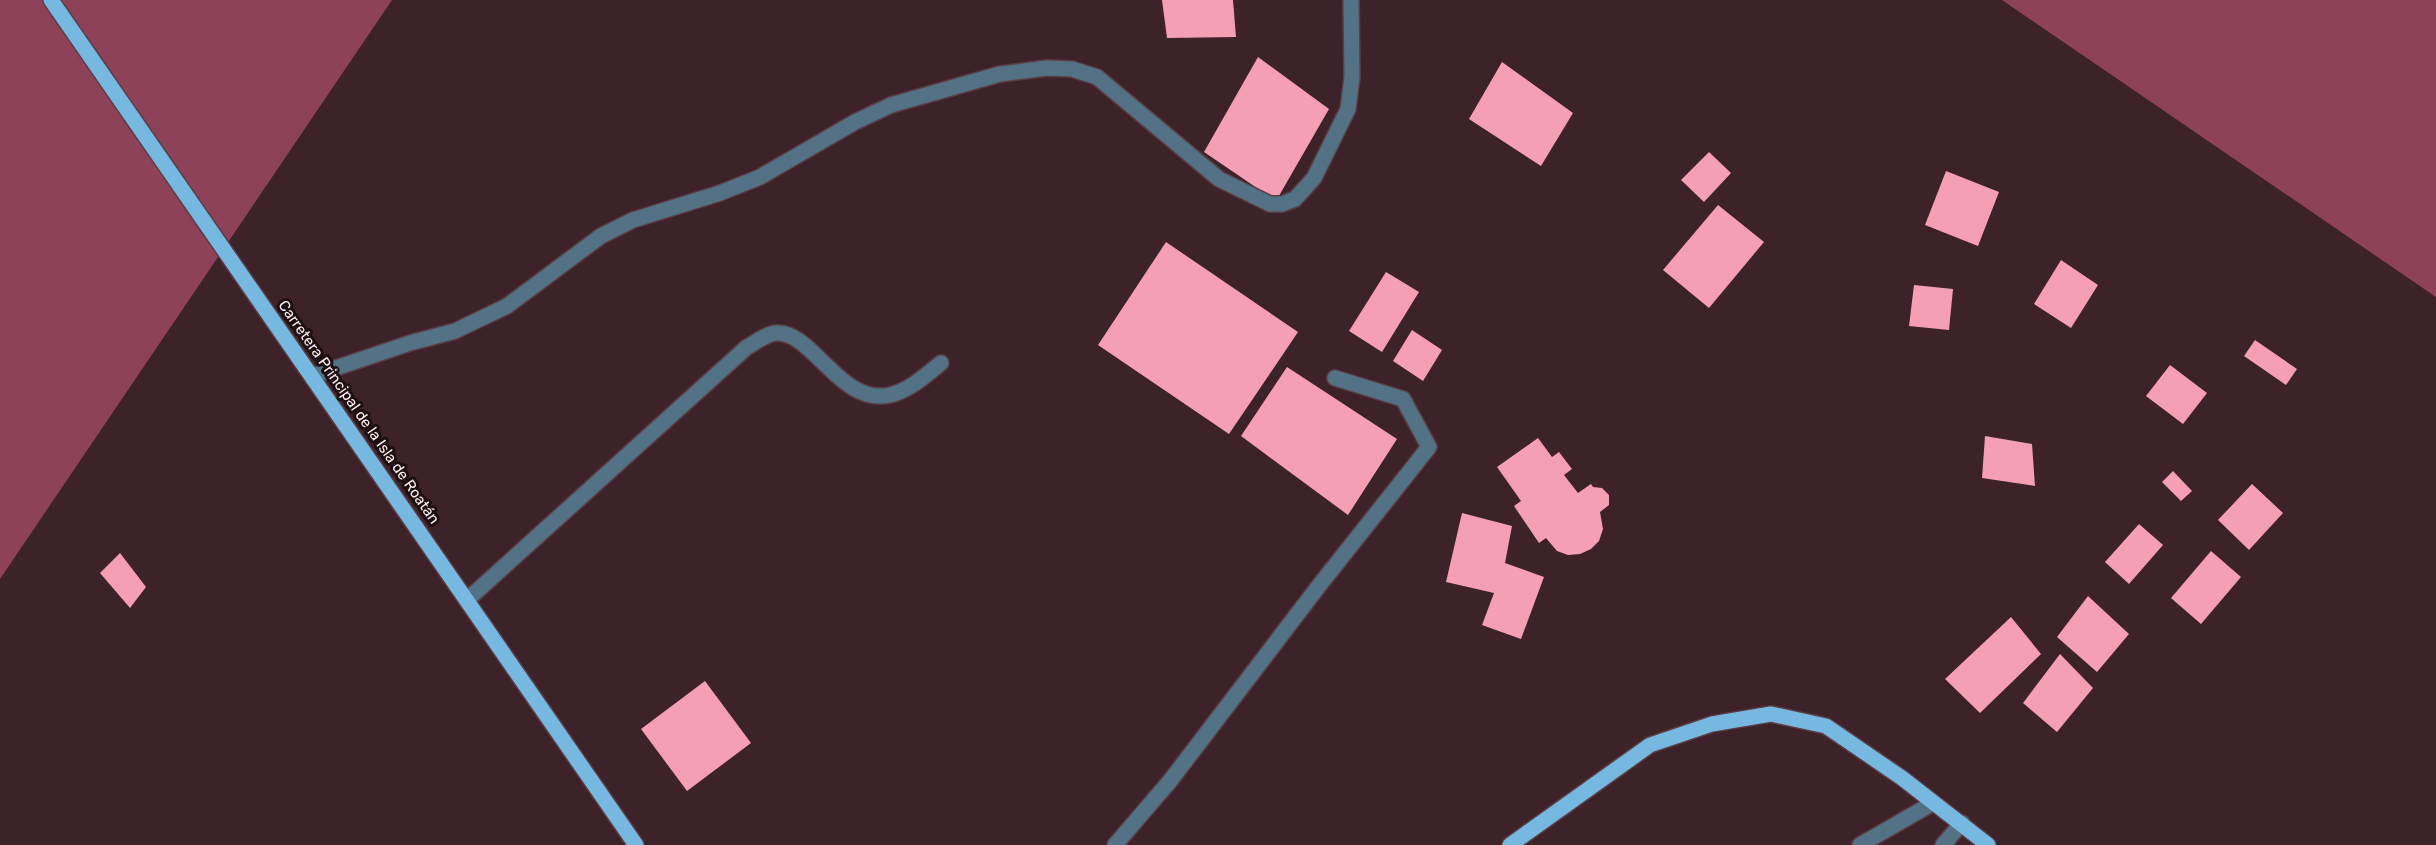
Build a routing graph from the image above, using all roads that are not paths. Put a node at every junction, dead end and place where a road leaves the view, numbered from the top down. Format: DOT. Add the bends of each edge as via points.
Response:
graph roads {
  1 [pos="51,0"];
  2 [pos="1351,0"];
  3 [pos="941,363"];
  4 [pos="312,376"];
  5 [pos="1335,378"];
  6 [pos="467,600"];
  7 [pos="1933,804"];
  8 [pos="1962,823"];
  9 [pos="636,845"];
  10 [pos="1115,845"];
  11 [pos="1510,845"];
  12 [pos="1860,845"];
  13 [pos="1943,845"];
  14 [pos="1988,845"];
  1 -- 4 [label="main road, Carretera Principal de la Isla de Roatán"];
  2 -- 4 [label="street" via="1352,77 1348,109 1314,178 1295,198 1282,204 1270,204 1219,179 1097,77 1072,69 1047,68 1000,74 891,105 760,177 633,220 601,236 507,306 455,331 410,342"];
  3 -- 6 [label="street" via="907,389 874,396 857,392 794,337 777,333 763,338 747,347"];
  4 -- 6 [label="main road, Carretera Principal de la Isla de Roatán"];
  5 -- 10 [label="street" via="1403,399 1429,447 1170,781"];
  6 -- 9 [label="main road, Carretera Principal de la Isla de Roatán"];
  7 -- 8 [label="main road"];
  7 -- 11 [label="main road" via="1826,726 1771,714 1712,724 1650,745"];
  7 -- 12 [label="street"];
  8 -- 13 [label="street"];
  8 -- 14 [label="main road"];
}
